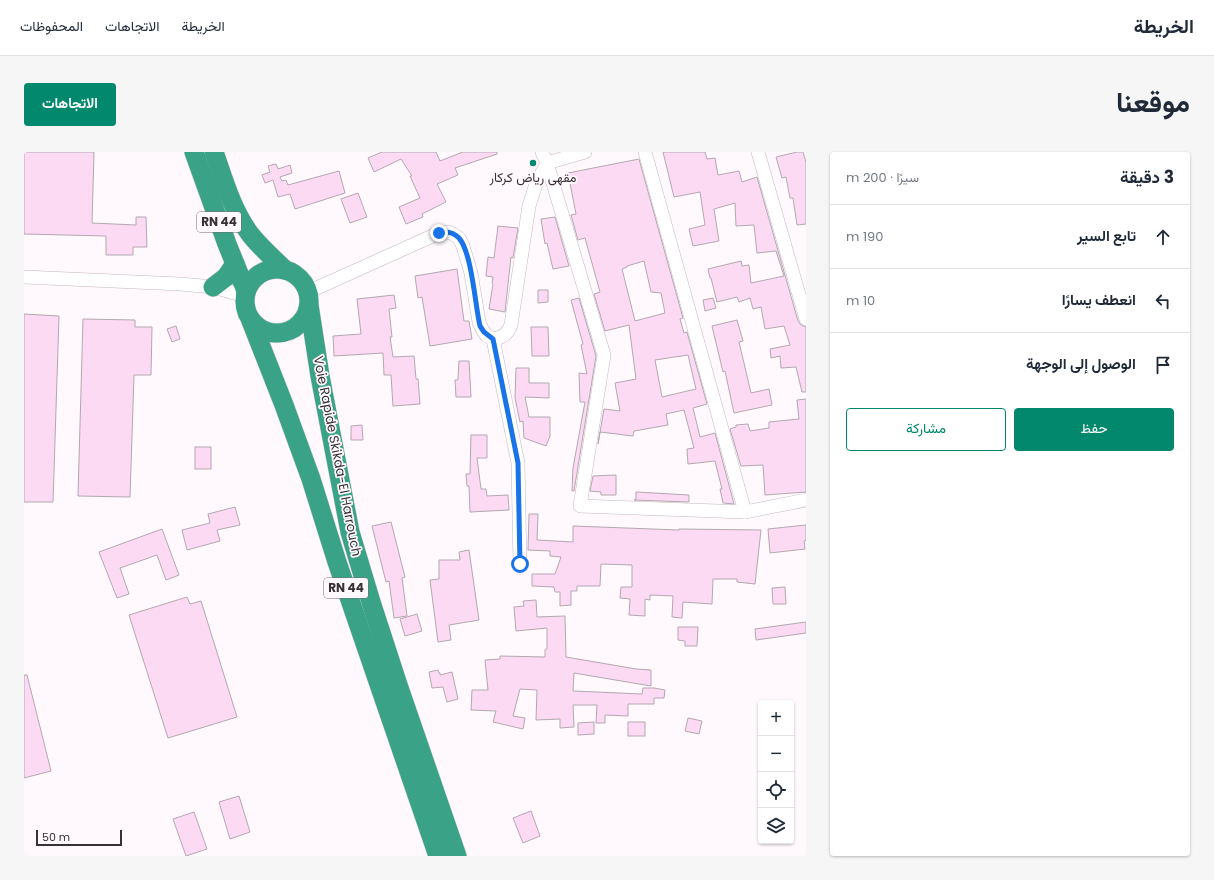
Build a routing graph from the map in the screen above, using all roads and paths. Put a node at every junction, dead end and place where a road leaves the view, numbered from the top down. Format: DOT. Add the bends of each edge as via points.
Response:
graph roads {
  1 [pos="194,152"];
  2 [pos="214,152"];
  3 [pos="585,152"];
  4 [pos="645,152"];
  5 [pos="758,152"];
  6 [pos="544,158"];
  7 [pos="235,264"];
  8 [pos="285,270"];
  9 [pos="24,277"];
  10 [pos="213,287"];
  11 [pos="245,294"];
  12 [pos="309,298"];
  13 [pos="806,319"];
  14 [pos="251,321"];
  15 [pos="493,339"];
  16 [pos="806,500"];
  17 [pos="745,512"];
  18 [pos="520,564"];
  19 [pos="438,856"];
  20 [pos="457,856"];
  1 -- 7 [label="highway, Voie Rapide Skikda-El Harrouch / RN 44"];
  2 -- 8 [label="highway, Voie Rapide Skikda-El Harrouch / RN 44" via="241,220 260,246"];
  3 -- 6 [label="street"];
  4 -- 17 [label="street"];
  5 -- 13 [label="street"];
  6 -- 15 [label="street" via="529,206 511,325 506,334"];
  6 -- 17 [label="street" via="604,355 580,506"];
  7 -- 10 [label="highway" via="226,277"];
  7 -- 11 [label="highway, Voie Rapide Skikda-El Harrouch / RN 44"];
  8 -- 11 [label="highway" via="272,269 261,273 252,281"];
  8 -- 12 [label="highway, Voie Rapide Skikda-El Harrouch" via="295,274 303,282"];
  9 -- 10 [label="street"];
  10 -- 11 [label="street"];
  11 -- 14 [label="highway, Voie Rapide Skikda-El Harrouch" via="244,305"];
  12 -- 14 [label="highway" via="306,317 297,327 286,332 273,334"];
  12 -- 15 [label="street" via="439,233 451,233 461,241 467,258 480,326"];
  12 -- 20 [label="highway, Voie Rapide Skikda-El Harrouch / RN 44" via="320,376 350,532 371,602"];
  14 -- 19 [label="highway, Voie Rapide Skikda-El Harrouch / RN 44" via="311,479"];
  15 -- 18 [label="street" via="518,463"];
  16 -- 17 [label="street"];
}
